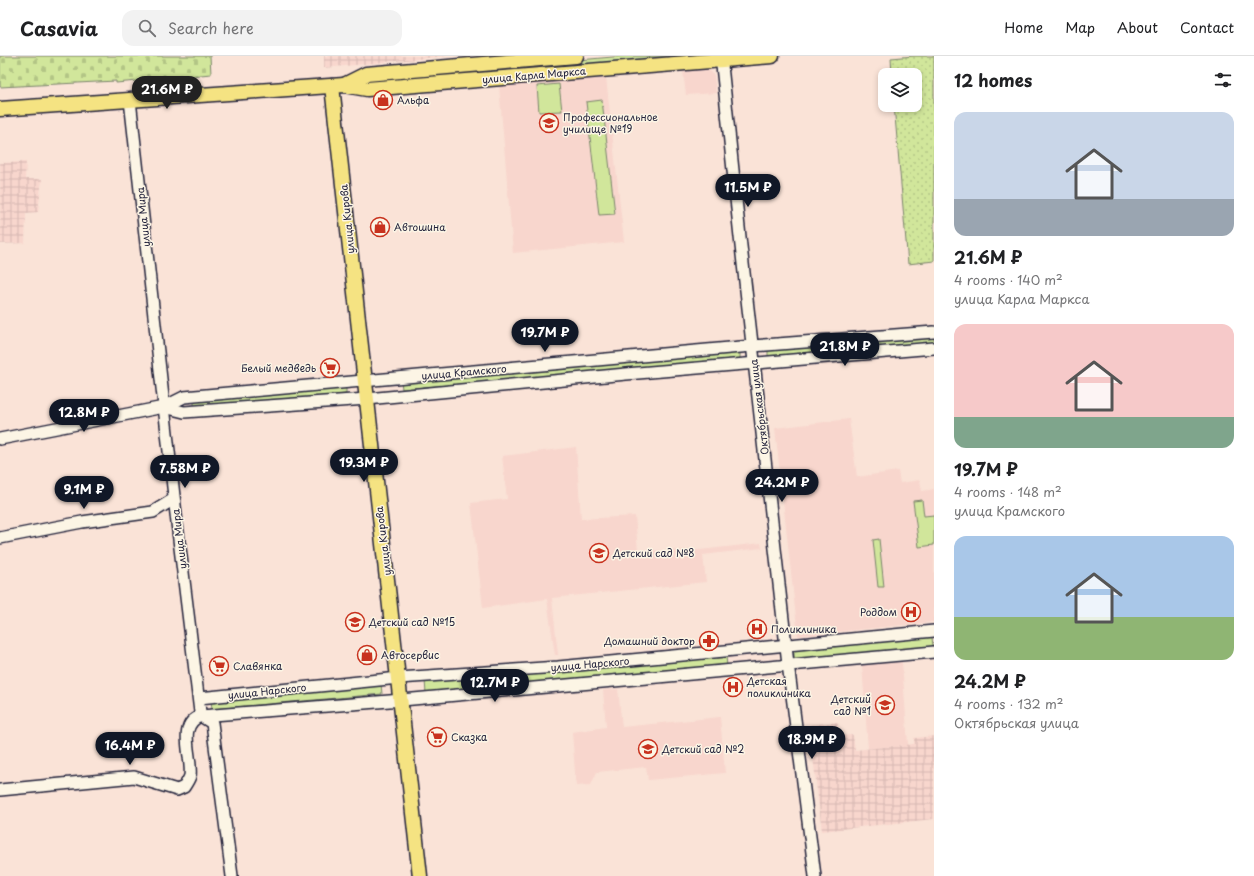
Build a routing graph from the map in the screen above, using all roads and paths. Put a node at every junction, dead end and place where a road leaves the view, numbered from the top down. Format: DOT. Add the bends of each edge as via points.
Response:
graph roads {
  1 [pos="576,56"];
  2 [pos="772,56"];
  3 [pos="722,58"];
  4 [pos="338,86"];
  5 [pos="130,100"];
  6 [pos="0,109"];
  7 [pos="934,332"];
  8 [pos="752,346"];
  9 [pos="934,348"];
  10 [pos="754,362"];
  11 [pos="365,381"];
  12 [pos="367,399"];
  13 [pos="164,406"];
  14 [pos="0,439"];
  15 [pos="174,498"];
  16 [pos="1,534"];
  17 [pos="934,631"];
  18 [pos="786,646"];
  19 [pos="934,652"];
  20 [pos="788,664"];
  21 [pos="399,678"];
  22 [pos="199,698"];
  23 [pos="402,700"];
  24 [pos="201,716"];
  25 [pos="0,790"];
  26 [pos="232,876"];
  27 [pos="420,876"];
  28 [pos="815,876"];
  1 -- 4 [label="main road, улица Карла Маркса" via="366,74"];
  2 -- 3 [label="main road, улица Карла Маркса"];
  3 -- 4 [label="main road, улица Карла Маркса" via="367,89"];
  3 -- 8 [label="street, Октябрьская улица"];
  4 -- 5 [label="main road, улица Карла Маркса"];
  4 -- 11 [label="main road, улица Кирова"];
  5 -- 6 [label="main road, улица Карла Маркса"];
  5 -- 13 [label="street, улица Мира"];
  7 -- 8 [label="street, улица Крамского"];
  8 -- 10 [label="street, Октябрьская улица"];
  8 -- 11 [label="street, улица Крамского"];
  9 -- 10 [label="street, улица Крамского"];
  10 -- 12 [label="street, улица Крамского"];
  10 -- 18 [label="street, Октябрьская улица"];
  11 -- 12 [label="main road, улица Кирова"];
  11 -- 13 [label="street, улица Крамского" via="184,397"];
  12 -- 13 [label="street, улица Крамского" via="184,412"];
  12 -- 21 [label="main road, улица Кирова"];
  13 -- 14 [label="street, улица Крамского"];
  13 -- 15 [label="street, улица Мира"];
  15 -- 16 [label="street" via="153,512"];
  15 -- 22 [label="street, улица Мира"];
  17 -- 18 [label="street, улица Нарского"];
  18 -- 20 [label="street, Октябрьская улица"];
  18 -- 21 [label="street, улица Нарского" via="558,667"];
  19 -- 20 [label="street, улица Нарского"];
  20 -- 23 [label="street, улица Нарского"];
  20 -- 28 [label="street, Октябрьская улица"];
  21 -- 22 [label="street, улица Нарского"];
  21 -- 23 [label="main road, улица Кирова"];
  22 -- 24 [label="street, улица Мира"];
  23 -- 24 [label="street, улица Нарского"];
  23 -- 27 [label="main road, улица Кирова"];
  24 -- 25 [label="street" via="194,718 189,724 187,732 190,777 184,787 177,790 134,777"];
  24 -- 26 [label="street" via="212,723"];
}
